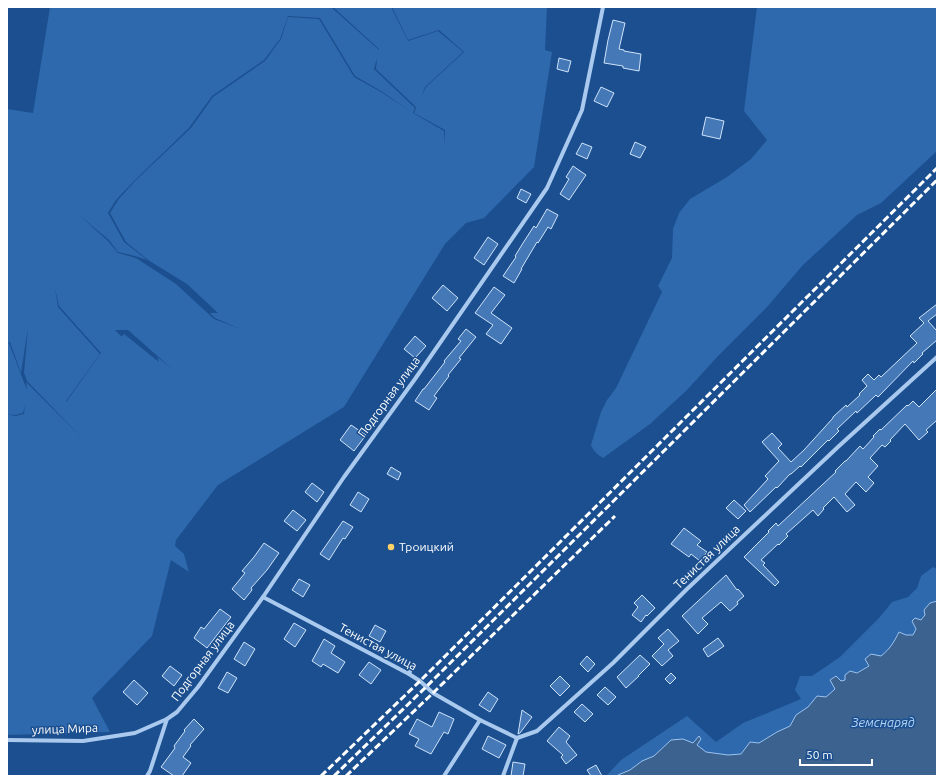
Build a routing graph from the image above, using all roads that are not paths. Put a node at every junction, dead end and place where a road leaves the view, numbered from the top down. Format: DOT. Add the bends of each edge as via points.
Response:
graph roads {
  1 [pos="603,7"];
  2 [pos="937,357"];
  3 [pos="263,597"];
  4 [pos="413,664"];
  5 [pos="409,674"];
  6 [pos="167,719"];
  7 [pos="480,720"];
  8 [pos="517,738"];
  9 [pos="7,740"];
  10 [pos="147,776"];
  11 [pos="444,776"];
  12 [pos="503,776"];
  1 -- 3 [label="street, Подгорная улица" via="582,110 547,188"];
  2 -- 8 [label="street, Тенистая улица" via="686,590 607,668 537,731"];
  3 -- 5 [label="street, Тенистая улица"];
  3 -- 6 [label="street, Подгорная улица" via="198,687 177,712"];
  4 -- 5 [label="street"];
  5 -- 7 [label="street, Тенистая улица" via="433,693"];
  6 -- 9 [label="street, улица Мира" via="135,733 83,741"];
  6 -- 10 [label="street"];
  7 -- 8 [label="street, Тенистая улица"];
  7 -- 11 [label="street"];
  8 -- 12 [label="street"];
}
